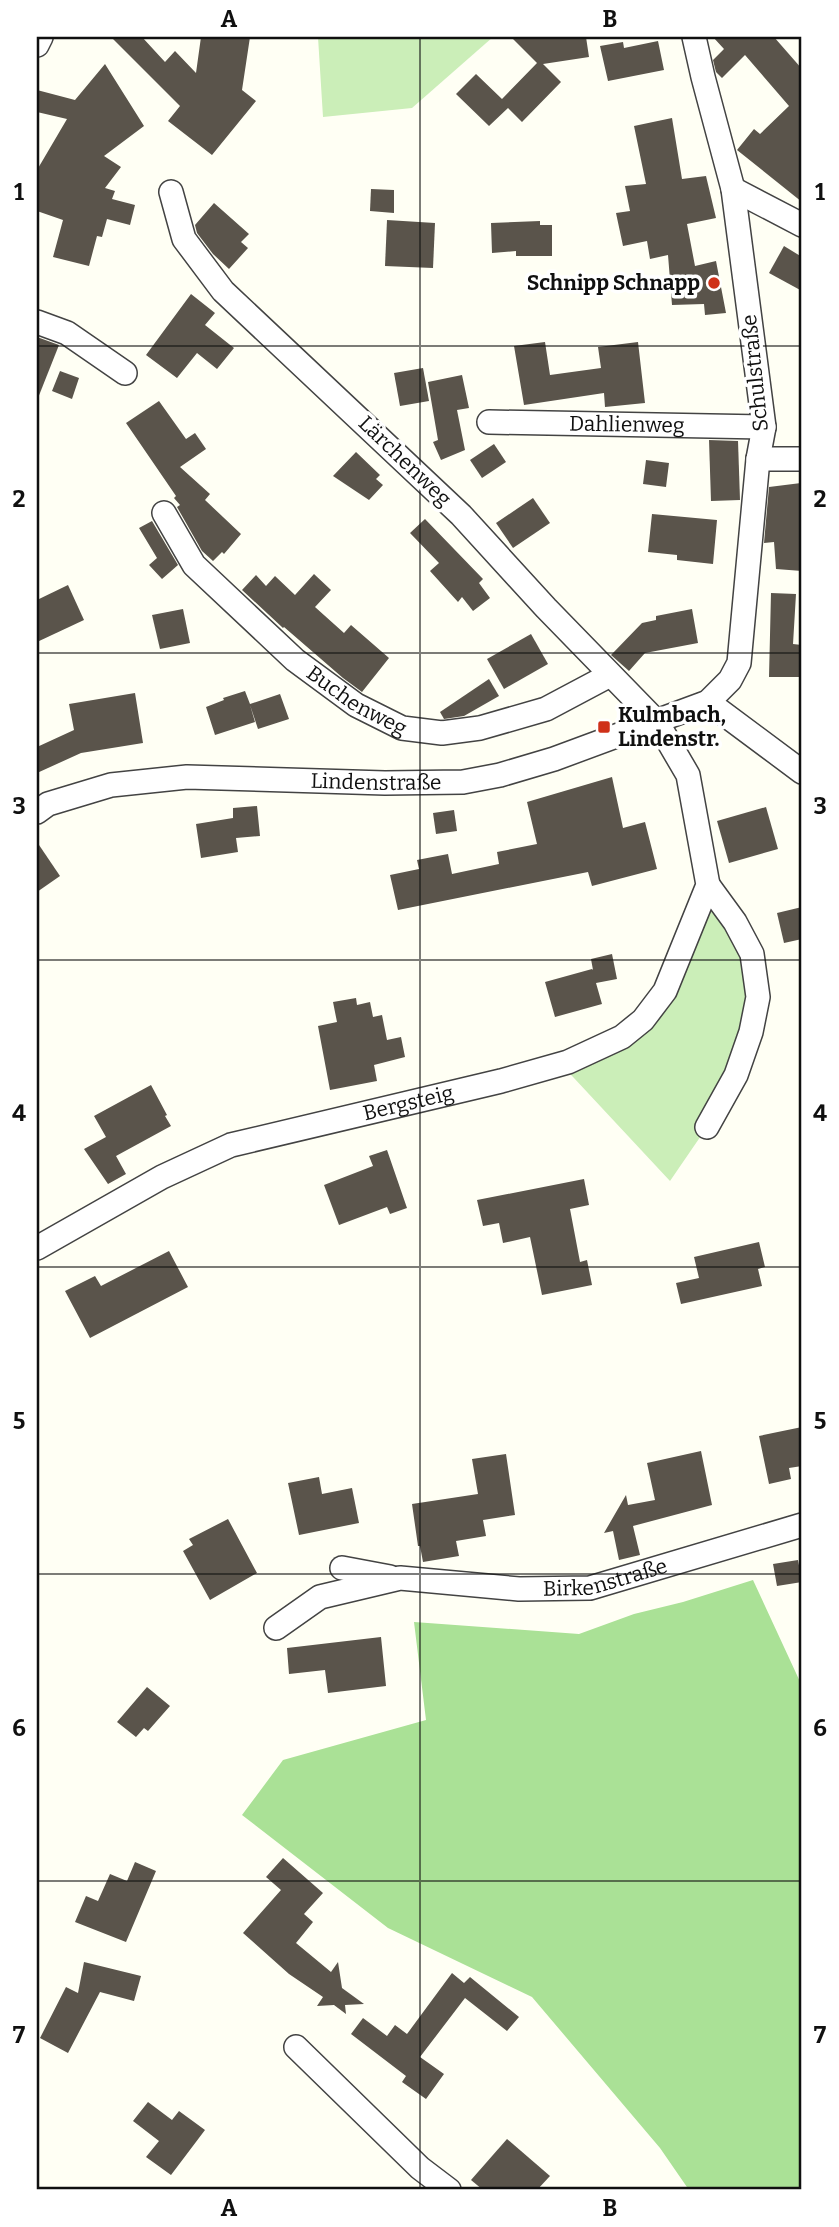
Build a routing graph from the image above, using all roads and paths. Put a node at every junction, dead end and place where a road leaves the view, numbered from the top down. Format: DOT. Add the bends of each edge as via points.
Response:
graph roads {
  1 [pos="41,37"];
  2 [pos="694,37"];
  3 [pos="37,45"];
  4 [pos="733,189"];
  5 [pos="171,191"];
  6 [pos="802,225"];
  7 [pos="37,322"];
  8 [pos="125,373"];
  9 [pos="489,422"];
  10 [pos="764,428"];
  11 [pos="758,459"];
  12 [pos="802,459"];
  13 [pos="164,513"];
  14 [pos="610,675"];
  15 [pos="708,702"];
  16 [pos="657,722"];
  17 [pos="802,772"];
  18 [pos="37,812"];
  19 [pos="708,886"];
  20 [pos="707,1126"];
  21 [pos="37,1248"];
  22 [pos="802,1525"];
  23 [pos="342,1568"];
  24 [pos="400,1578"];
  25 [pos="276,1628"];
  26 [pos="296,2047"];
  27 [pos="449,2190"];
  1 -- 3 [label="street"];
  2 -- 4 [label="street, Schulstraße"];
  4 -- 6 [label="street"];
  4 -- 10 [label="street, Schulstraße"];
  5 -- 14 [label="street, Lärchenweg" via="184,239 223,291 461,515"];
  7 -- 8 [label="street" via="67,333"];
  9 -- 10 [label="street, Dahlienweg"];
  10 -- 11 [label="street, Schulstraße"];
  11 -- 12 [label="street"];
  11 -- 15 [label="street, Schulstraße" via="738,663 730,680"];
  13 -- 14 [label="street, Buchenweg" via="194,565 295,660 356,705 402,728 443,733 480,728 547,709"];
  14 -- 16 [label="street, Lärchenweg"];
  15 -- 16 [label="street, Lindenstraße"];
  15 -- 17 [label="street"];
  16 -- 18 [label="street, Lindenstraße" via="554,759 463,782 187,777 111,785 48,804"];
  16 -- 19 [label="street" via="688,775"];
  19 -- 20 [label="street" via="752,954 758,997 736,1075"];
  19 -- 21 [label="street, Bergsteig" via="665,991 643,1020 622,1037 568,1062 501,1081 231,1145 162,1177"];
  22 -- 24 [label="street, Birkenstraße" via="590,1588 519,1589"];
  23 -- 24 [label="street, Birkenstraße"];
  24 -- 25 [label="street, Birkenstraße" via="320,1597"];
  26 -- 27 [label="street" via="420,2168"];
}
